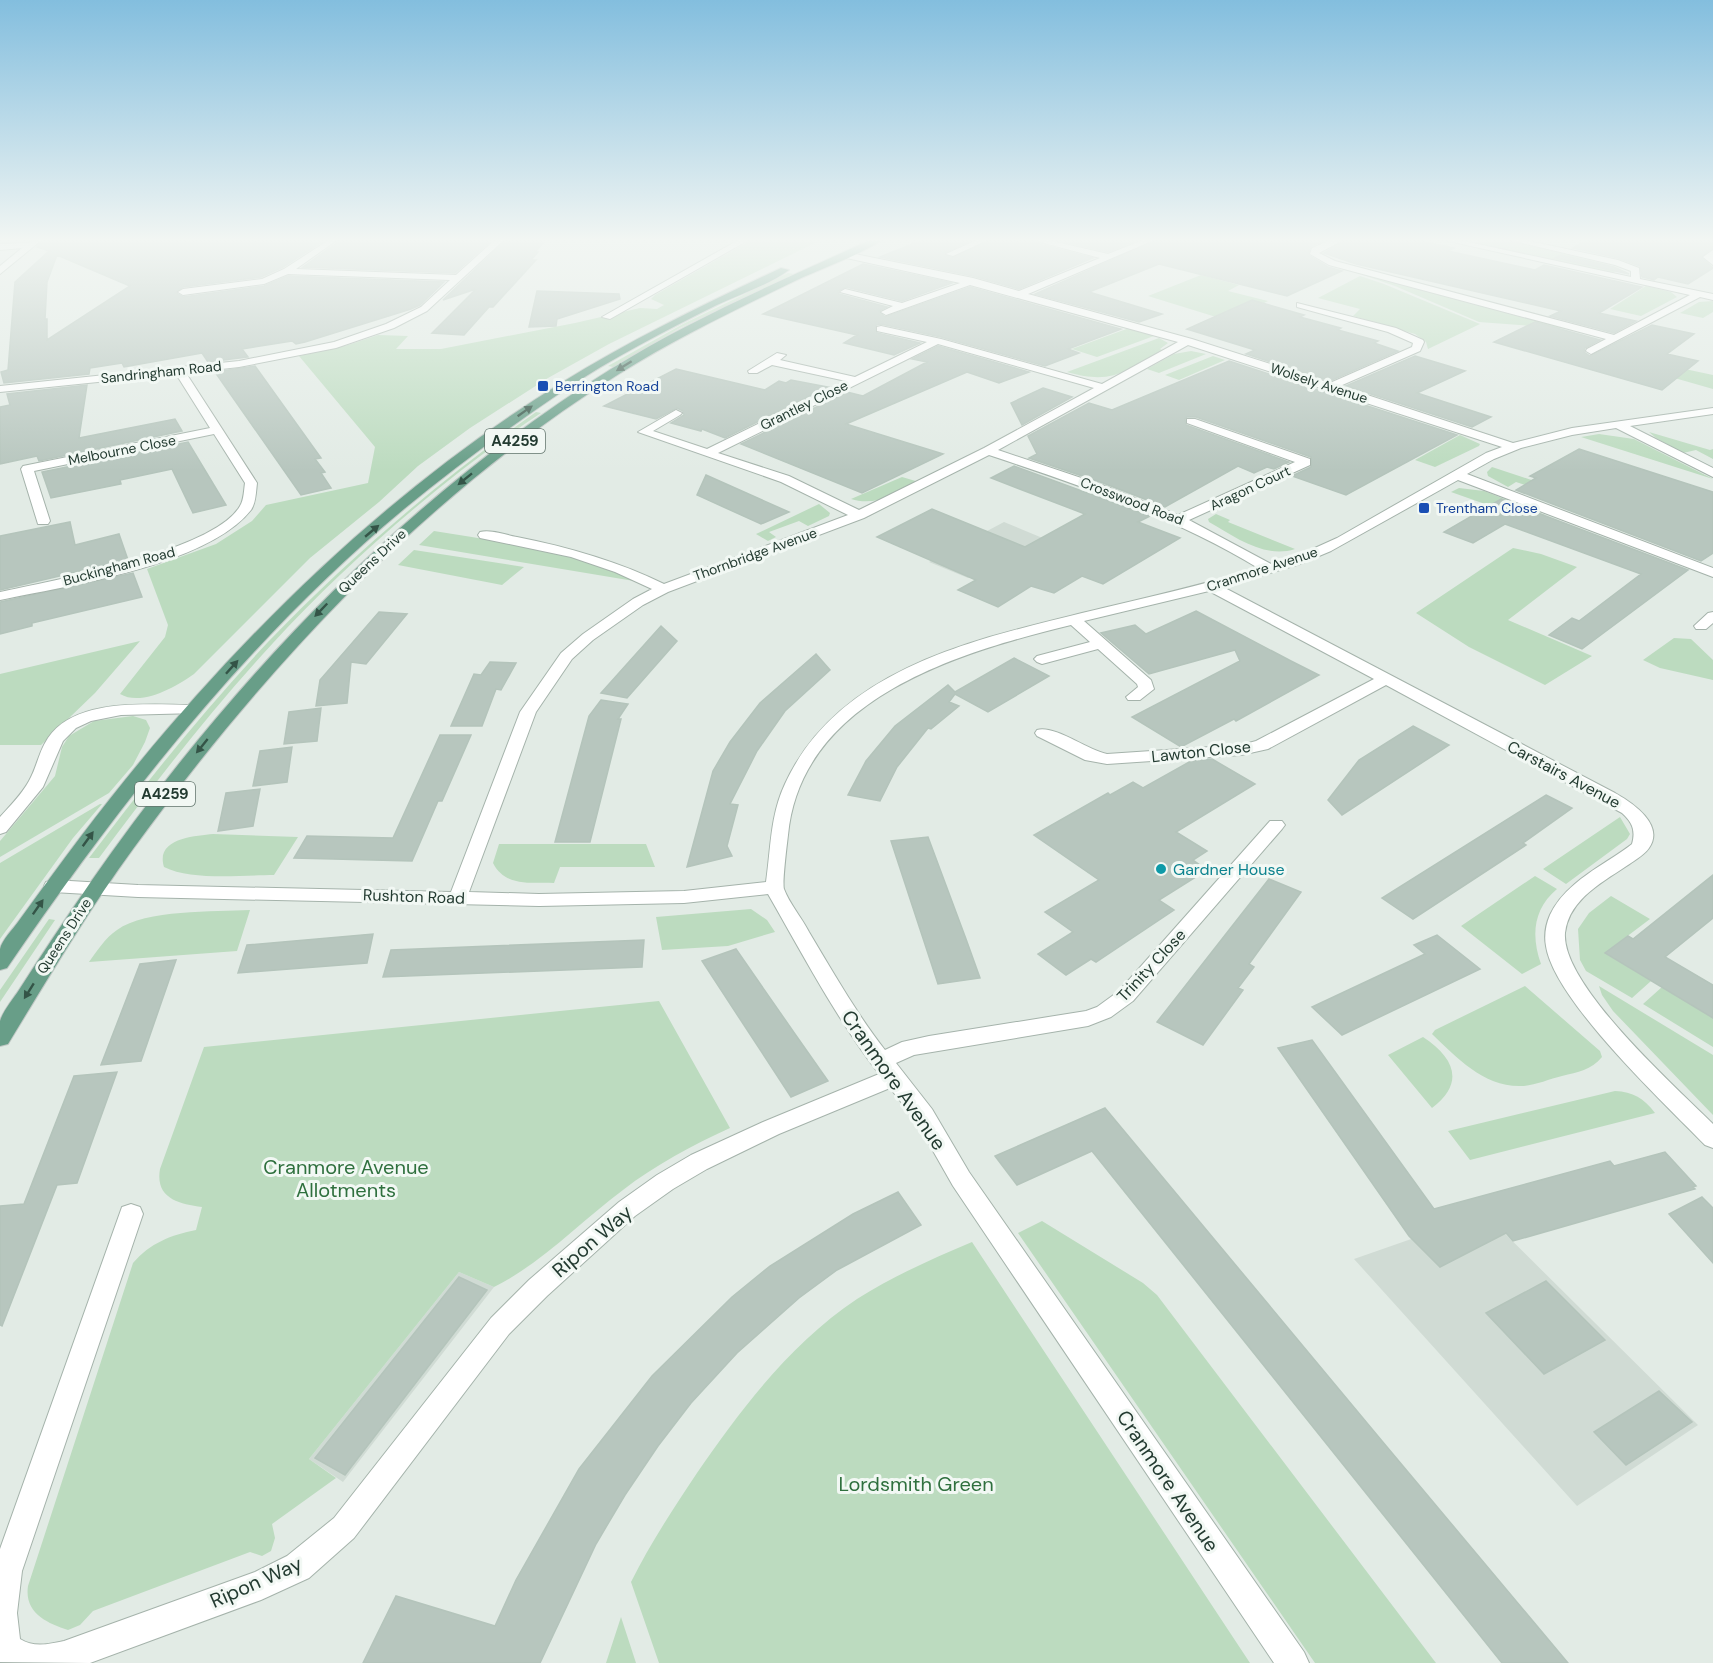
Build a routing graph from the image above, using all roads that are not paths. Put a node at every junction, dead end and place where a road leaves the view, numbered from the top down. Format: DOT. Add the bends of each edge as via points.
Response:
graph roads {
  1 [pos="412,316"];
  2 [pos="688,316"];
  3 [pos="717,316"];
  4 [pos="1100,316"];
  5 [pos="1339,316"];
  6 [pos="1531,316"];
  7 [pos="1658,316"];
  8 [pos="881,329"];
  9 [pos="1616,338"];
  10 [pos="937,341"];
  11 [pos="1188,341"];
  12 [pos="1591,351"];
  13 [pos="785,352"];
  14 [pos="770,361"];
  15 [pos="180,370"];
  16 [pos="753,370"];
  17 [pos="855,380"];
  18 [pos="1102,387"];
  19 [pos="1330,387"];
  20 [pos="0,389"];
  21 [pos="1713,411"];
  22 [pos="676,413"];
  23 [pos="1191,421"];
  24 [pos="1619,425"];
  25 [pos="217,430"];
  26 [pos="1512,447"];
  27 [pos="988,451"];
  28 [pos="708,453"];
  29 [pos="1713,473"];
  30 [pos="1457,475"];
  31 [pos="859,515"];
  32 [pos="1181,519"];
  33 [pos="43,521"];
  34 [pos="485,535"];
  35 [pos="1269,569"];
  36 [pos="1713,573"];
  37 [pos="1211,586"];
  38 [pos="663,589"];
  39 [pos="0,596"];
  40 [pos="1713,616"];
  41 [pos="1074,620"];
  42 [pos="1701,626"];
  43 [pos="1102,644"];
  44 [pos="1042,659"];
  45 [pos="1385,679"];
  46 [pos="1134,697"];
  47 [pos="192,710"];
  48 [pos="1043,733"];
  49 [pos="1276,825"];
  50 [pos="0,828"];
  51 [pos="53,886"];
  52 [pos="774,887"];
  53 [pos="95,889"];
  54 [pos="458,897"];
  55 [pos="0,963"];
  56 [pos="0,1038"];
  57 [pos="887,1069"];
  58 [pos="1713,1139"];
  59 [pos="131,1214"];
  60 [pos="1293,1663"];
  1 -- 15 [label="street, Sandringham Road" via="351,340 275,358"];
  47 -- 2 [label="main road, Queens Drive / A4259, one-way" via="320,577 477,446 562,387"];
  3 -- 53 [label="main road, Queens Drive / A4259, one-way" via="634,360 528,430 419,517 352,578 239,701"];
  4 -- 11 [label="street, Wolsely Avenue"];
  5 -- 19 [label="street" via="1401,333 1420,344"];
  6 -- 9 [label="street"];
  7 -- 9 [label="street"];
  8 -- 10 [label="street"];
  9 -- 12 [label="street"];
  10 -- 17 [label="street"];
  10 -- 18 [label="street"];
  11 -- 18 [label="street, Thornbridge Avenue"];
  11 -- 19 [label="street, Wolsely Avenue"];
  13 -- 14 [label="street"];
  14 -- 16 [label="street"];
  14 -- 17 [label="street, Grantley Close"];
  15 -- 20 [label="street, Sandringham Road"];
  15 -- 25 [label="street, Buckingham Road"];
  17 -- 28 [label="street, Grantley Close"];
  18 -- 27 [label="street, Thornbridge Avenue"];
  19 -- 26 [label="street, Wolsely Avenue"];
  21 -- 24 [label="street, Cranmore Avenue"];
  22 -- 28 [label="street" via="644,432"];
  23 -- 32 [label="street, Aragon Court" via="1305,462"];
  24 -- 26 [label="street, Cranmore Avenue" via="1564,433"];
  24 -- 29 [label="street"];
  25 -- 33 [label="street, Melbourne Close" via="25,464"];
  25 -- 39 [label="street, Buckingham Road" via="252,489 244,510 231,523 202,541 160,557"];
  26 -- 30 [label="street, Cranmore Avenue"];
  27 -- 31 [label="street, Thornbridge Avenue"];
  27 -- 32 [label="street, Crosswood Road"];
  28 -- 31 [label="street" via="785,479"];
  30 -- 35 [label="street, Cranmore Avenue" via="1344,540"];
  30 -- 36 [label="street"];
  31 -- 38 [label="street, Thornbridge Avenue"];
  32 -- 35 [label="street, Crosswood Road"];
  34 -- 38 [label="street" via="572,552 621,568"];
  35 -- 37 [label="street, Cranmore Avenue"];
  37 -- 41 [label="street, Cranmore Avenue"];
  37 -- 45 [label="street, Carstairs Avenue"];
  38 -- 54 [label="street, Thornbridge Avenue" via="580,644 543,688 528,712"];
  40 -- 42 [label="street"];
  41 -- 43 [label="street"];
  41 -- 52 [label="street, Cranmore Avenue" via="939,658 894,680 847,714 813,750 791,789 779,832"];
  43 -- 44 [label="street"];
  43 -- 46 [label="street" via="1145,683 1146,689"];
  45 -- 48 [label="street, Lawton Close" via="1262,745 1241,750 1107,759 1090,756"];
  45 -- 58 [label="street, Carstairs Avenue" via="1607,796 1640,820 1644,828 1641,846 1561,911 1556,948 1564,968 1599,1017"];
  47 -- 50 [label="street" via="112,712 69,726 50,749 38,780"];
  51 -- 47 [label="main road, Queens Drive / A4259, one-way" via="123,792"];
  49 -- 57 [label="street, Trinity Close" via="1126,996 1104,1011 1073,1021 910,1048"];
  51 -- 53 [label="street, Rushton Road"];
  55 -- 51 [label="main road, Queens Drive / A4259, one-way"];
  52 -- 54 [label="street, Rushton Road" via="684,897"];
  52 -- 57 [label="street, Cranmore Avenue" via="840,1002"];
  53 -- 54 [label="street, Rushton Road"];
  53 -- 56 [label="main road, Queens Drive / A4259, one-way"];
  57 -- 59 [label="street, Ripon Way" via="699,1162 627,1209 584,1245 500,1326 344,1528 298,1568 64,1657 41,1662 22,1659 6,1648 2,1613 6,1571"];
  57 -- 60 [label="street, Cranmore Avenue" via="942,1141 961,1179"];
}
